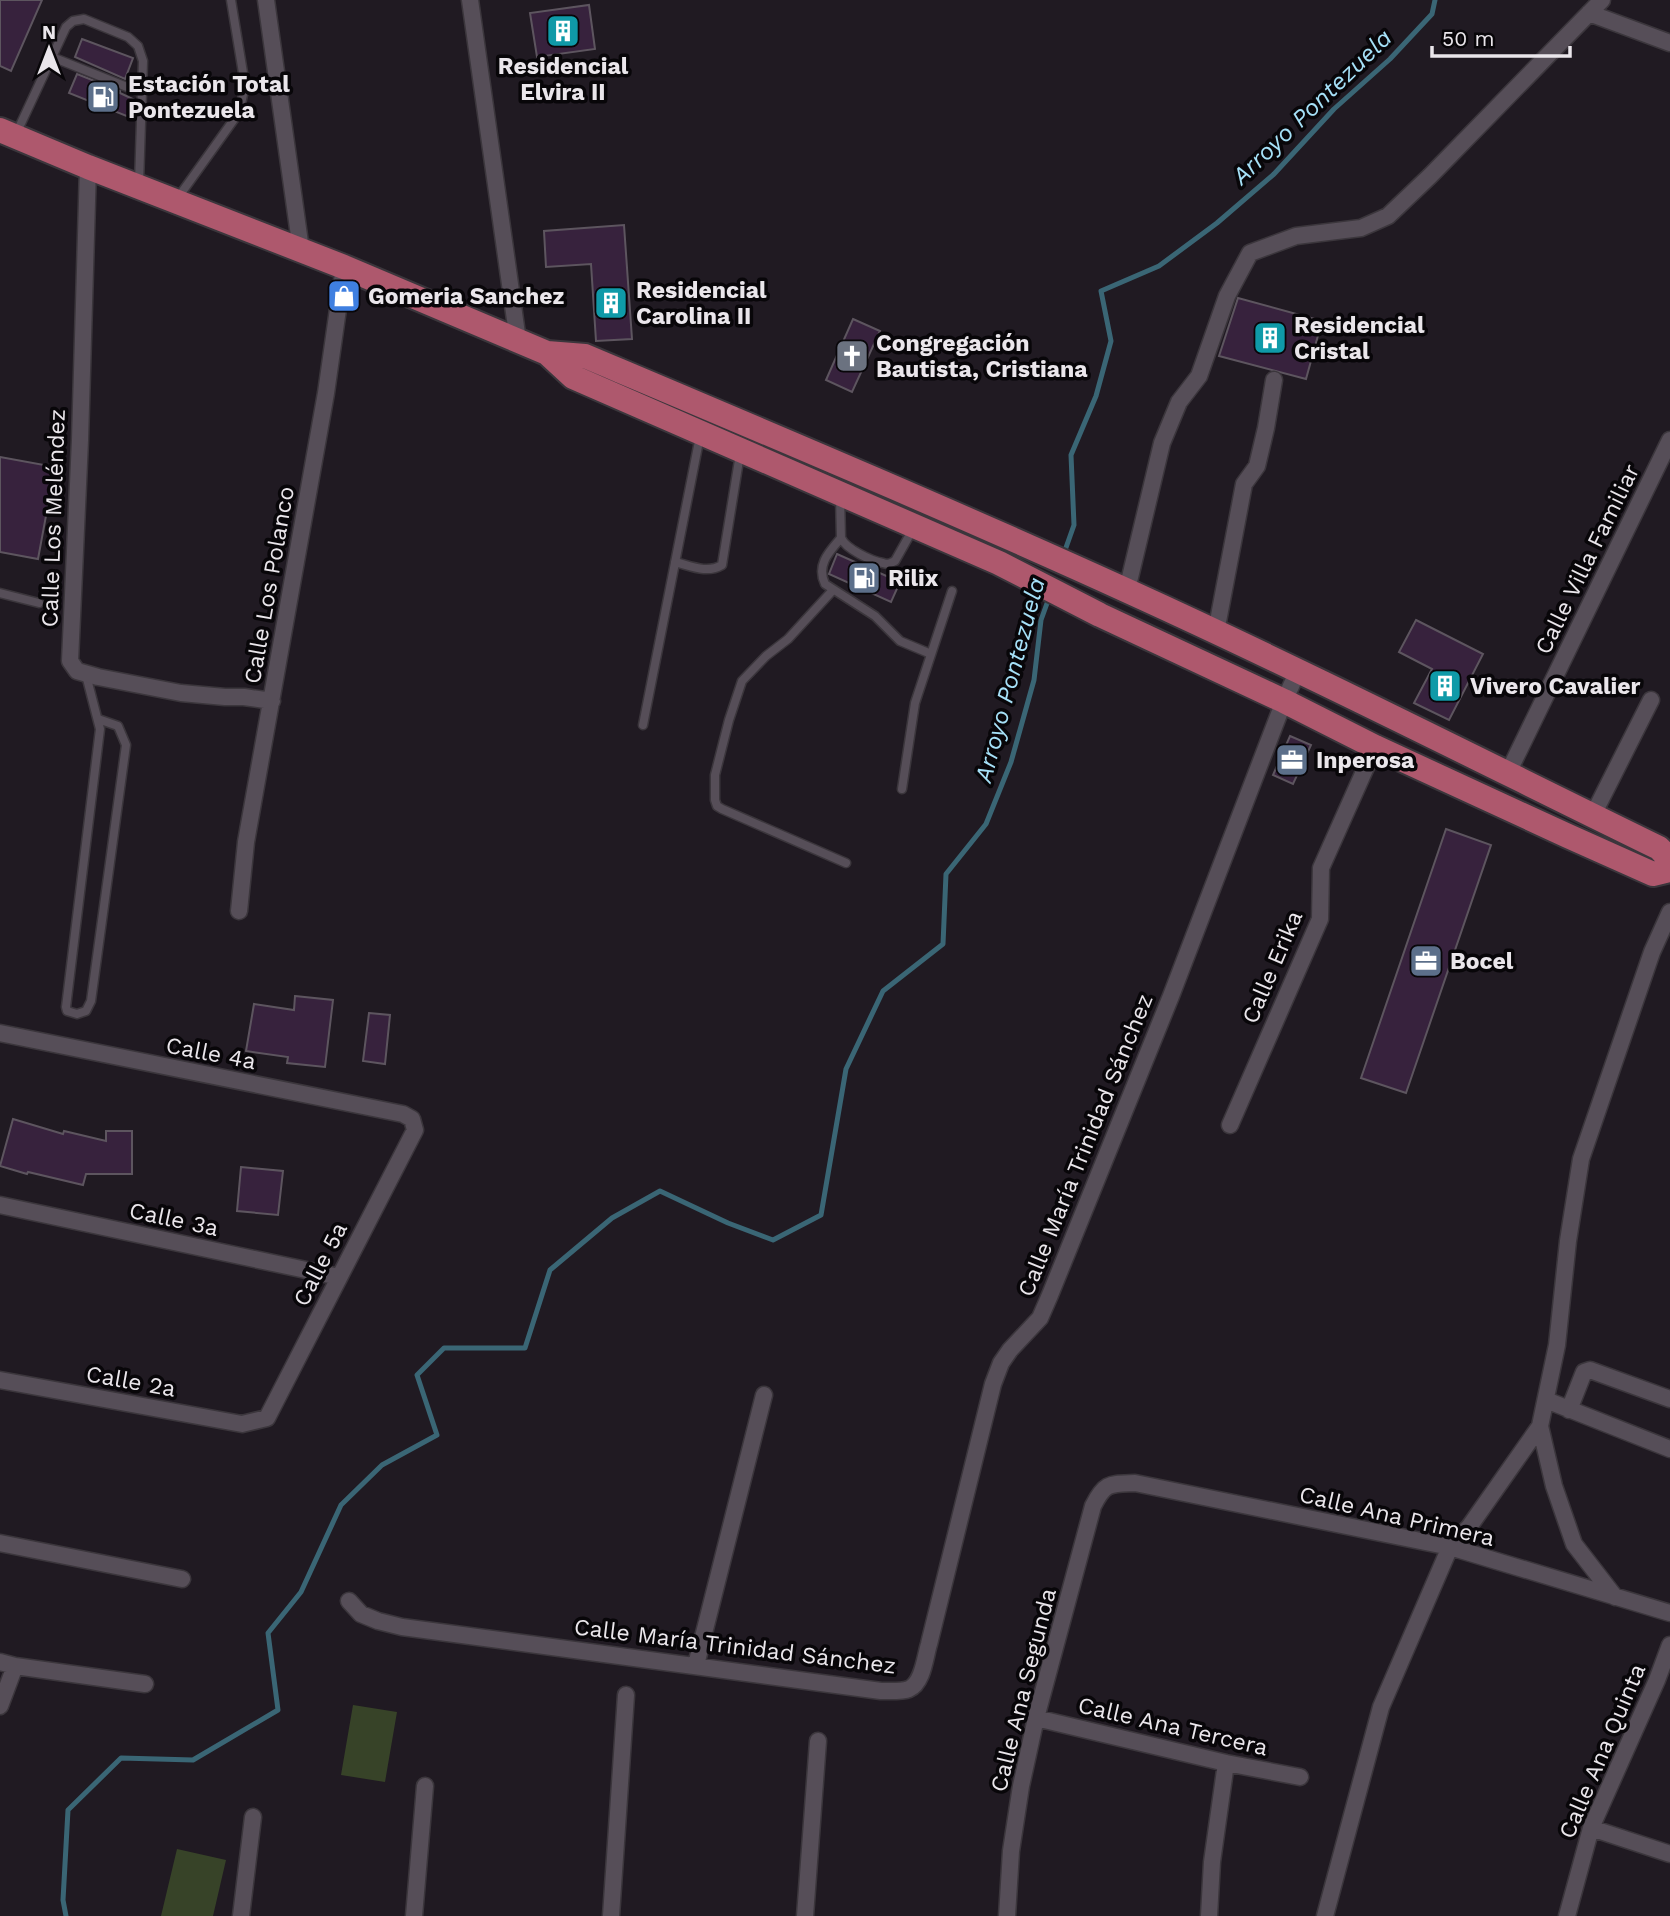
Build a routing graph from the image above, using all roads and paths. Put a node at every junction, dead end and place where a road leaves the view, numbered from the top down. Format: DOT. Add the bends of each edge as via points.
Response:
graph roads {
  1 [pos="231,0"];
  2 [pos="265,0"];
  3 [pos="470,0"];
  4 [pos="1602,0"];
  5 [pos="1589,13"];
  6 [pos="1670,44"];
  7 [pos="52,57"];
  8 [pos="142,93"];
  9 [pos="8,133"];
  10 [pos="88,167"];
  11 [pos="138,187"];
  12 [pos="175,201"];
  13 [pos="301,250"];
  14 [pos="344,267"];
  15 [pos="518,341"];
  16 [pos="547,354"];
  17 [pos="1274,380"];
  18 [pos="701,432"];
  19 [pos="1670,440"];
  20 [pos="741,452"];
  21 [pos="840,494"];
  22 [pos="915,527"];
  23 [pos="841,538"];
  24 [pos="675,562"];
  25 [pos="1119,587"];
  26 [pos="833,590"];
  27 [pos="952,591"];
  28 [pos="0,593"];
  29 [pos="39,603"];
  30 [pos="1216,632"];
  31 [pos="931,654"];
  32 [pos="1298,671"];
  33 [pos="86,673"];
  34 [pos="1651,700"];
  35 [pos="272,701"];
  36 [pos="1284,701"];
  37 [pos="98,719"];
  38 [pos="643,725"];
  39 [pos="1375,747"];
  40 [pos="1508,773"];
  41 [pos="902,789"];
  42 [pos="1593,816"];
  43 [pos="1670,860"];
  44 [pos="846,863"];
  45 [pos="1670,870"];
  46 [pos="239,911"];
  47 [pos="1670,912"];
  48 [pos="0,1033"];
  49 [pos="412,1119"];
  50 [pos="1230,1125"];
  51 [pos="0,1205"];
  52 [pos="339,1277"];
  53 [pos="0,1380"];
  54 [pos="764,1395"];
  55 [pos="1670,1399"];
  56 [pos="1546,1400"];
  57 [pos="1569,1409"];
  58 [pos="254,1422"];
  59 [pos="1540,1426"];
  60 [pos="1670,1449"];
  61 [pos="1111,1484"];
  62 [pos="0,1543"];
  63 [pos="1450,1548"];
  64 [pos="182,1579"];
  65 [pos="1615,1597"];
  66 [pos="349,1601"];
  67 [pos="1670,1613"];
  68 [pos="1670,1645"];
  69 [pos="7,1664"];
  70 [pos="696,1665"];
  71 [pos="145,1684"];
  72 [pos="626,1695"];
  73 [pos="0,1706"];
  74 [pos="1036,1718"];
  75 [pos="818,1741"];
  76 [pos="1226,1763"];
  77 [pos="1300,1777"];
  78 [pos="425,1786"];
  79 [pos="254,1817"];
  80 [pos="1591,1828"];
  81 [pos="1670,1854"];
  82 [pos="241,1916"];
  83 [pos="414,1916"];
  84 [pos="611,1916"];
  85 [pos="805,1916"];
  86 [pos="1007,1916"];
  87 [pos="1209,1916"];
  88 [pos="1325,1916"];
  89 [pos="1567,1916"];
  1 -- 12 [label="lane" via="245,85 241,104"];
  2 -- 13 [label="street"];
  3 -- 15 [label="street"];
  4 -- 5 [label="street"];
  5 -- 6 [label="street"];
  5 -- 25 [label="street" via="1388,216 1361,228 1296,236 1250,253 1227,296 1199,376 1179,402 1162,443"];
  7 -- 8 [label="lane"];
  7 -- 8 [label="lane" via="66,27 84,19 128,37 138,46 143,61"];
  7 -- 9 [label="lane"];
  8 -- 11 [label="lane"];
  9 -- 10 [label="main road"];
  10 -- 11 [label="main road"];
  10 -- 33 [label="street, Calle Los Meléndez" via="70,662"];
  11 -- 12 [label="main road"];
  12 -- 13 [label="main road"];
  13 -- 14 [label="main road"];
  14 -- 15 [label="main road"];
  14 -- 35 [label="street, Calle Los Polanco"];
  15 -- 16 [label="main road"];
  16 -- 18 [label="main road" via="573,377"];
  16 -- 25 [label="main road" via="585,356"];
  17 -- 30 [label="street" via="1257,466 1244,484"];
  18 -- 20 [label="main road"];
  18 -- 24 [label="lane"];
  19 -- 40 [label="street, Calle Villa Familiar"];
  20 -- 21 [label="main road"];
  20 -- 24 [label="lane" via="722,565 704,570"];
  21 -- 22 [label="main road"];
  21 -- 23 [label="lane"];
  22 -- 23 [label="lane" via="895,561 887,564 850,549"];
  22 -- 36 [label="main road"];
  23 -- 26 [label="lane" via="821,566 822,579"];
  24 -- 38 [label="lane"];
  25 -- 30 [label="main road"];
  26 -- 31 [label="lane" via="876,616 900,641"];
  26 -- 44 [label="lane" via="742,681 715,775 715,800 722,809"];
  27 -- 31 [label="lane"];
  28 -- 29 [label="lane"];
  30 -- 32 [label="main road"];
  31 -- 41 [label="lane" via="915,703"];
  32 -- 36 [label="street, Calle María Trinidad Sánchez"];
  32 -- 40 [label="main road"];
  33 -- 35 [label="street" via="181,692"];
  33 -- 37 [label="lane"];
  34 -- 42 [label="street"];
  35 -- 46 [label="street, Calle Los Polanco"];
  36 -- 39 [label="main road"];
  36 -- 70 [label="street, Calle María Trinidad Sánchez" via="1051,1295 1040,1318 1001,1363 993,1384 916,1683 909,1689 881,1691"];
  37 -- 37 [label="lane" via="118,726 126,745 91,1001 86,1011 77,1014 66,1007"];
  39 -- 45 [label="main road" via="1653,874"];
  39 -- 50 [label="street, Calle Erika" via="1321,868 1320,919"];
  40 -- 42 [label="main road"];
  42 -- 43 [label="main road" via="1659,848"];
  47 -- 56 [label="street" via="1652,951 1581,1159"];
  48 -- 49 [label="street, Calle 4a"];
  49 -- 52 [label="street, Calle 5a" via="415,1130"];
  51 -- 52 [label="street, Calle 3a"];
  52 -- 58 [label="street, Calle 5a" via="267,1418"];
  53 -- 58 [label="street, Calle 2a" via="242,1424"];
  54 -- 70 [label="street"];
  55 -- 57 [label="street" via="1590,1370 1584,1372"];
  56 -- 57 [label="street"];
  56 -- 59 [label="street"];
  57 -- 60 [label="street"];
  59 -- 63 [label="street"];
  59 -- 65 [label="street" via="1574,1544"];
  61 -- 63 [label="street, Calle Ana Primera" via="1135,1483"];
  61 -- 74 [label="street, Calle Ana Segunda" via="1093,1506"];
  62 -- 64 [label="street"];
  63 -- 65 [label="street, Calle Ana Primera"];
  63 -- 88 [label="street" via="1381,1707"];
  65 -- 67 [label="street, Calle Ana Primera"];
  66 -- 70 [label="street, Calle María Trinidad Sánchez" via="361,1614 402,1627"];
  68 -- 80 [label="street, Calle Ana Quinta"];
  69 -- 71 [label="street"];
  69 -- 73 [label="street"];
  72 -- 84 [label="street"];
  74 -- 76 [label="street, Calle Ana Tercera"];
  74 -- 86 [label="street, Calle Ana Segunda" via="1011,1851"];
  75 -- 85 [label="street"];
  76 -- 77 [label="street, Calle Ana Tercera"];
  76 -- 87 [label="street"];
  78 -- 83 [label="street"];
  79 -- 82 [label="street"];
  80 -- 81 [label="street"];
  80 -- 89 [label="street, Calle Ana Quinta"];
}
